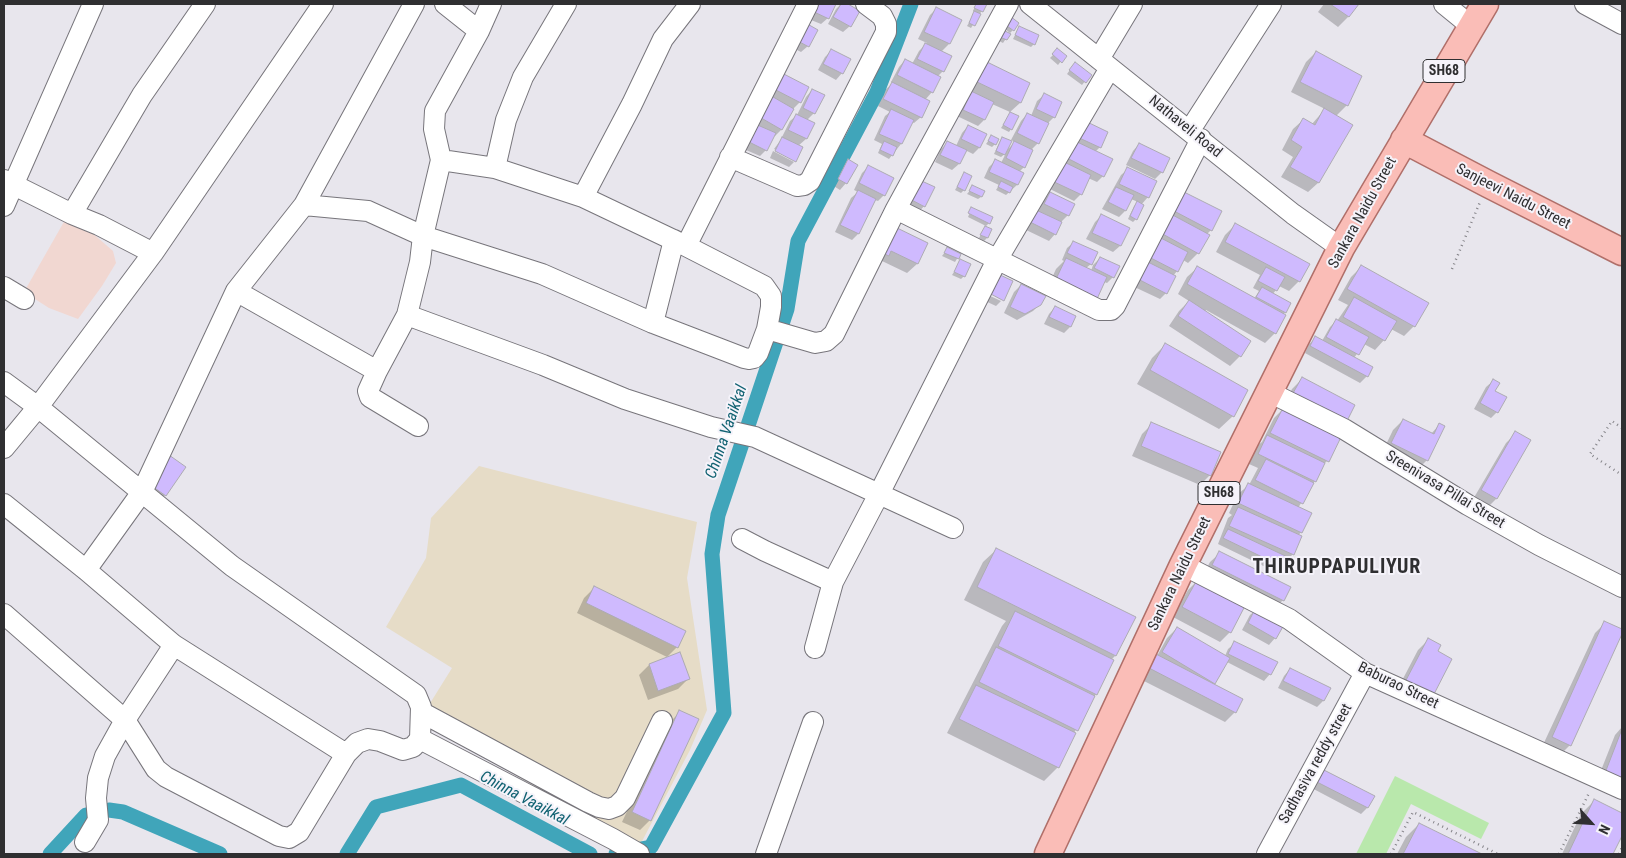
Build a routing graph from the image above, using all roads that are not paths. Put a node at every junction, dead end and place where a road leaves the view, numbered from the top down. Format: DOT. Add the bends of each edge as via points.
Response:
graph roads {
  1 [pos="93,4"];
  2 [pos="205,4"];
  3 [pos="323,4"];
  4 [pos="414,4"];
  5 [pos="445,4"];
  6 [pos="491,4"];
  7 [pos="566,4"];
  8 [pos="690,4"];
  9 [pos="808,4"];
  10 [pos="866,4"];
  11 [pos="1008,4"];
  12 [pos="1030,4"];
  13 [pos="1132,4"];
  14 [pos="1271,4"];
  15 [pos="1444,4"];
  16 [pos="1485,4"];
  17 [pos="1585,4"];
  18 [pos="1622,24"];
  19 [pos="1471,26"];
  20 [pos="479,31"];
  21 [pos="1105,64"];
  22 [pos="1195,135"];
  23 [pos="1404,140"];
  24 [pos="730,157"];
  25 [pos="441,160"];
  26 [pos="495,168"];
  27 [pos="8,182"];
  28 [pos="583,197"];
  29 [pos="304,205"];
  30 [pos="4,206"];
  31 [pos="896,209"];
  32 [pos="72,214"];
  33 [pos="423,236"];
  34 [pos="680,243"];
  35 [pos="1341,248"];
  36 [pos="1622,252"];
  37 [pos="153,253"];
  38 [pos="997,260"];
  39 [pos="4,287"];
  40 [pos="236,291"];
  41 [pos="24,299"];
  42 [pos="407,315"];
  43 [pos="653,322"];
  44 [pos="777,331"];
  45 [pos="377,371"];
  46 [pos="4,382"];
  47 [pos="1269,392"];
  48 [pos="38,407"];
  49 [pos="418,426"];
  50 [pos="4,448"];
  51 [pos="142,492"];
  52 [pos="879,494"];
  53 [pos="4,504"];
  54 [pos="953,528"];
  55 [pos="742,539"];
  56 [pos="1183,565"];
  57 [pos="86,570"];
  58 [pos="1620,581"];
  59 [pos="833,582"];
  60 [pos="4,614"];
  61 [pos="174,645"];
  62 [pos="815,648"];
  63 [pos="1365,674"];
  64 [pos="421,712"];
  65 [pos="125,720"];
  66 [pos="662,721"];
  67 [pos="813,722"];
  68 [pos="420,739"];
  69 [pos="346,754"];
  70 [pos="1622,789"];
  71 [pos="85,842"];
  72 [pos="639,854"];
  73 [pos="766,854"];
  74 [pos="1048,854"];
  75 [pos="1267,854"];
  1 -- 27 [label="street"];
  2 -- 32 [label="street" via="142,96"];
  3 -- 37 [label="street"];
  4 -- 29 [label="street"];
  5 -- 20 [label="street"];
  6 -- 20 [label="street"];
  7 -- 26 [label="street" via="523,77 506,120"];
  8 -- 28 [label="street" via="663,39"];
  9 -- 24 [label="street"];
  10 -- 24 [label="street" via="882,16 886,32 810,181 797,186"];
  11 -- 31 [label="street"];
  12 -- 21 [label="street, Nathaveli Road"];
  13 -- 21 [label="street"];
  14 -- 22 [label="street"];
  15 -- 19 [label="street"];
  16 -- 19 [label="main road, SH68"];
  17 -- 18 [label="street"];
  19 -- 23 [label="main road, SH68"];
  20 -- 25 [label="street" via="434,111 434,129"];
  21 -- 22 [label="street, Nathaveli Road"];
  21 -- 38 [label="street"];
  22 -- 35 [label="street, Nathaveli Road"];
  22 -- 38 [label="street" via="1111,310 1098,310"];
  23 -- 35 [label="main road, Sankara Naidu Street / SH68"];
  23 -- 36 [label="main road, Sanjeevi Naidu Street"];
  24 -- 34 [label="street"];
  25 -- 26 [label="street"];
  25 -- 33 [label="street"];
  26 -- 28 [label="street"];
  27 -- 30 [label="street"];
  27 -- 32 [label="street"];
  28 -- 34 [label="street"];
  29 -- 33 [label="street" via="368,211"];
  29 -- 40 [label="street"];
  31 -- 38 [label="street"];
  31 -- 44 [label="street" via="834,334 826,341 815,343"];
  32 -- 37 [label="street"];
  33 -- 42 [label="street"];
  33 -- 43 [label="street" via="542,274"];
  34 -- 43 [label="street"];
  34 -- 44 [label="street" via="768,290"];
  35 -- 47 [label="main road, Sankara Naidu Street / SH68"];
  37 -- 48 [label="street"];
  38 -- 52 [label="street"];
  39 -- 41 [label="street"];
  40 -- 45 [label="street"];
  40 -- 51 [label="street"];
  42 -- 45 [label="street"];
  42 -- 52 [label="street" via="625,399 711,427 755,437"];
  43 -- 44 [label="street" via="749,359 754,358"];
  45 -- 49 [label="street" via="368,391 370,397"];
  46 -- 48 [label="street"];
  47 -- 56 [label="main road, Sankara Naidu Street / SH68"];
  47 -- 58 [label="street, Sreenivasa Pillai Street" via="1344,429 1540,545"];
  48 -- 50 [label="street"];
  48 -- 51 [label="street"];
  51 -- 57 [label="street"];
  51 -- 64 [label="street" via="232,566 416,695"];
  52 -- 54 [label="street"];
  52 -- 59 [label="street"];
  53 -- 57 [label="street"];
  55 -- 59 [label="street"];
  56 -- 63 [label="street, Baburao Street" via="1290,620"];
  56 -- 74 [label="main road, Sankara Naidu Street / SH68"];
  57 -- 61 [label="street"];
  59 -- 62 [label="street"];
  60 -- 65 [label="street"];
  61 -- 65 [label="street"];
  61 -- 69 [label="street"];
  63 -- 70 [label="street, Baburao Street"];
  63 -- 75 [label="street, Sadhasiva reddy street"];
  64 -- 66 [label="street" via="588,802 609,809 624,798"];
  64 -- 68 [label="street"];
  65 -- 69 [label="street" via="156,768 166,776 288,838 299,832"];
  65 -- 71 [label="street" via="105,756 98,778 98,820"];
  67 -- 73 [label="street"];
  68 -- 69 [label="street" via="413,747 403,750 368,739 357,743"];
  68 -- 72 [label="street"];
}
